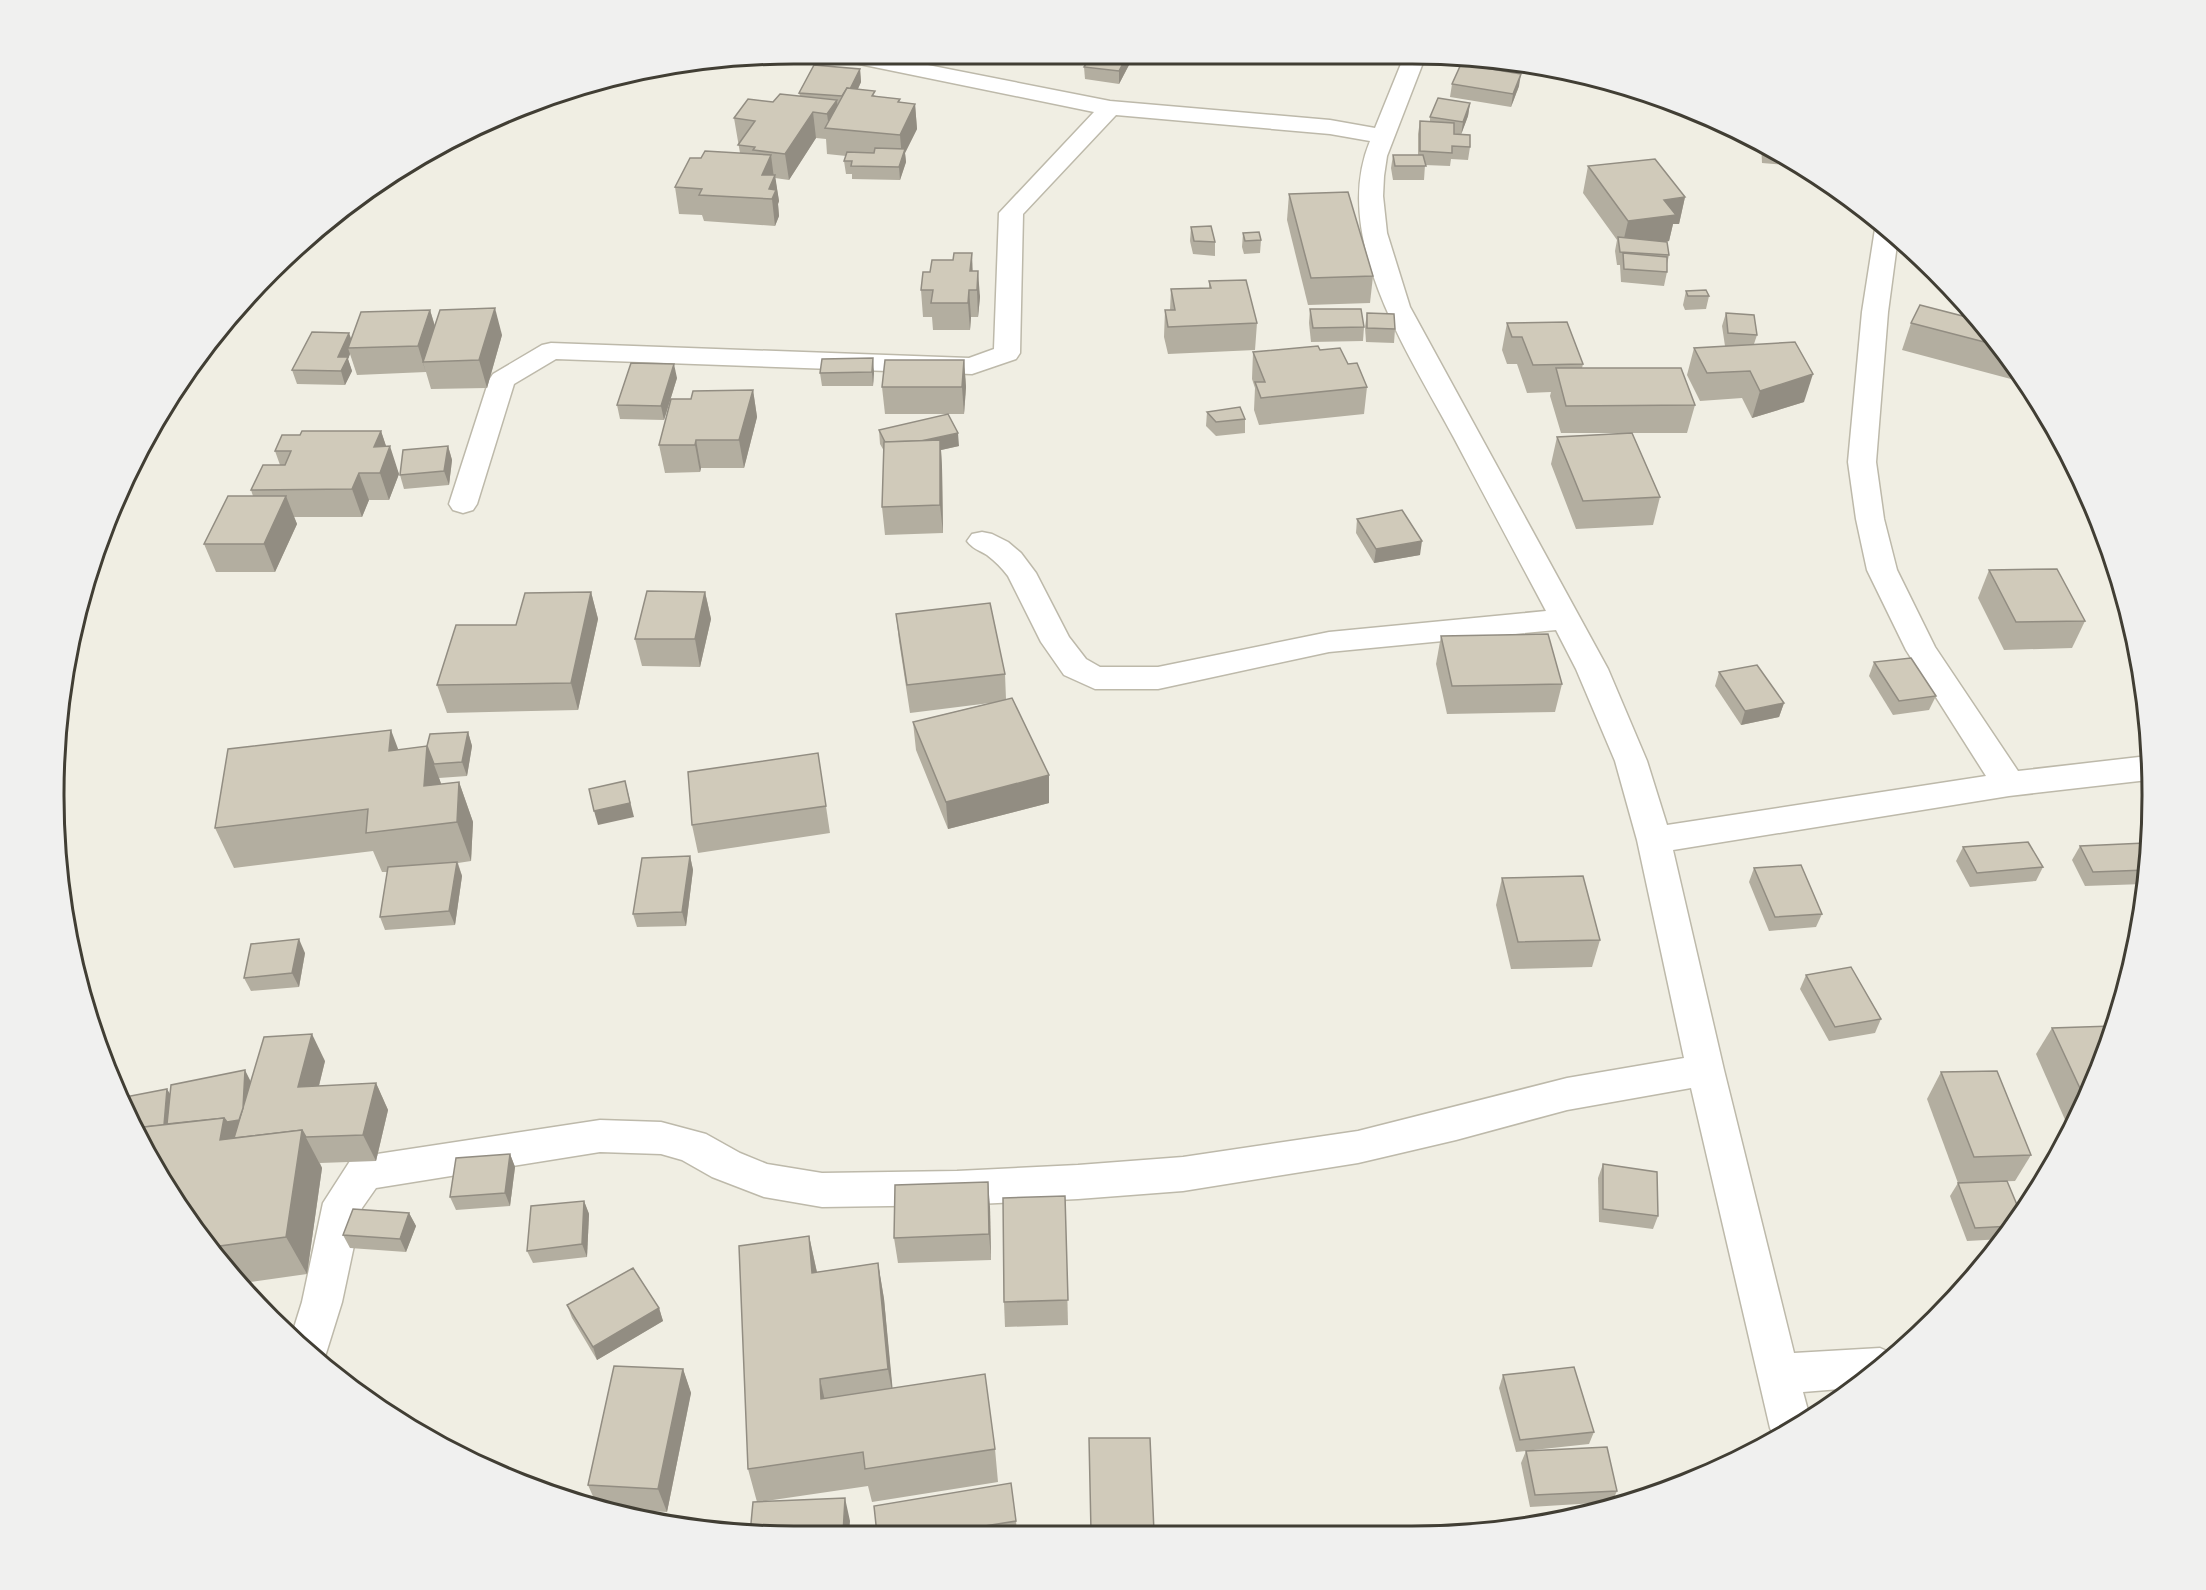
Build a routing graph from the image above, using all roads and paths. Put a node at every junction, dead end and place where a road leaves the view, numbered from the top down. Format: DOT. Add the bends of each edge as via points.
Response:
graph roads {
  1 [pos="890,64"];
  2 [pos="1412,64"];
  3 [pos="1110,108"];
  4 [pos="1383,136"];
  5 [pos="1885,240"];
  6 [pos="463,504"];
  7 [pos="982,541"];
  8 [pos="1565,619"];
  9 [pos="2141,769"];
  10 [pos="2009,784"];
  11 [pos="1654,840"];
  12 [pos="1705,1070"];
  13 [pos="310,1341"];
  14 [pos="1864,1368"];
  15 [pos="1778,1374"];
  16 [pos="1789,1420"];
  1 -- 3 [label="street"];
  2 -- 4 [label="street"];
  3 -- 4 [label="street"];
  3 -- 6 [label="street" via="1011,213 1007,353 972,366 551,351 502,380"];
  4 -- 8 [label="street" via="1375,156 1370,194 1381,262 1397,307"];
  5 -- 10 [label="street" via="1862,462 1870,519 1882,570 1921,650"];
  7 -- 8 [label="street" via="1011,560 1056,642 1075,667 1095,678 1158,678 1329,642"];
  8 -- 11 [label="street" via="1592,669 1631,761"];
  9 -- 10 [label="street"];
  10 -- 11 [label="street"];
  11 -- 12 [label="street"];
  12 -- 13 [label="street" via="1567,1094 1358,1147 1183,1174 957,1188 822,1190 764,1180 692,1146 661,1138 600,1136 364,1173 343,1203"];
  12 -- 15 [label="street"];
  14 -- 15 [label="street"];
  15 -- 16 [label="street"];
}
